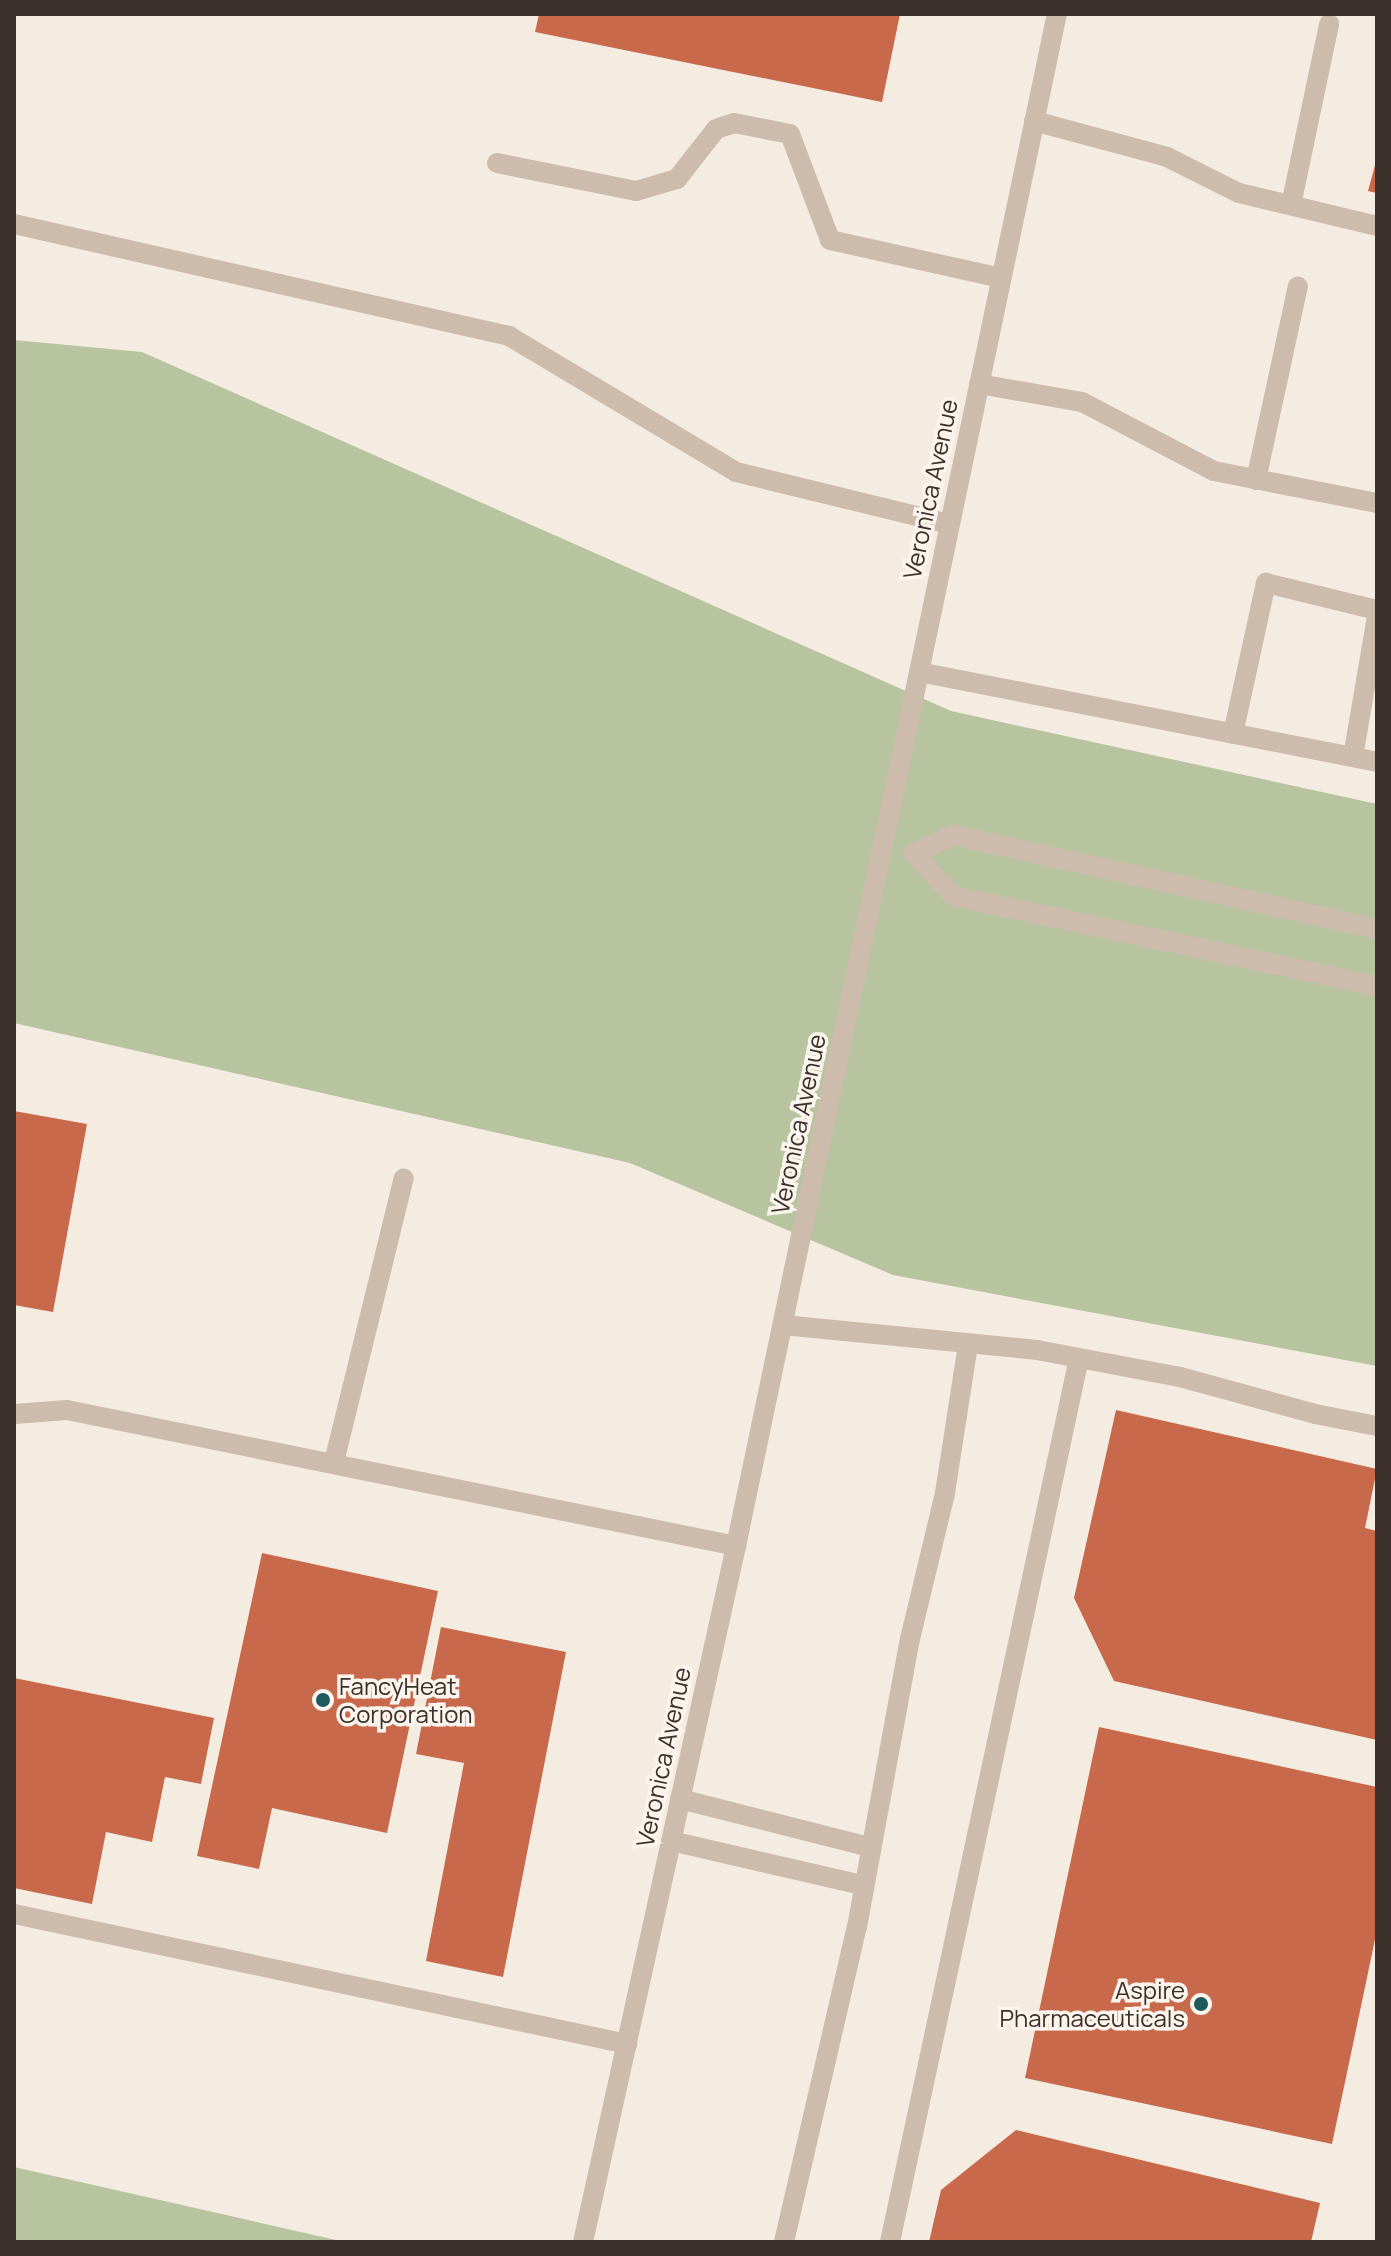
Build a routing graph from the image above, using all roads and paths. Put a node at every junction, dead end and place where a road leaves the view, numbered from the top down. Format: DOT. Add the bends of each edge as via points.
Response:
graph roads {
  1 [pos="1057,14"];
  2 [pos="1329,24"];
  3 [pos="1034,121"];
  4 [pos="497,163"];
  5 [pos="1291,205"];
  6 [pos="14,224"];
  7 [pos="1377,226"];
  8 [pos="1001,278"];
  9 [pos="1298,286"];
  10 [pos="979,384"];
  11 [pos="1256,480"];
  12 [pos="1377,503"];
  13 [pos="949,524"];
  14 [pos="1377,610"];
  15 [pos="1377,617"];
  16 [pos="919,672"];
  17 [pos="1233,734"];
  18 [pos="1353,757"];
  19 [pos="1377,762"];
  20 [pos="883,843"];
  21 [pos="913,853"];
  22 [pos="1377,929"];
  23 [pos="1377,986"];
  24 [pos="404,1178"];
  25 [pos="783,1325"];
  26 [pos="968,1344"];
  27 [pos="1079,1358"];
  28 [pos="14,1414"];
  29 [pos="1377,1426"];
  30 [pos="334,1462"];
  31 [pos="736,1546"];
  32 [pos="680,1799"];
  33 [pos="671,1841"];
  34 [pos="870,1847"];
  35 [pos="862,1885"];
  36 [pos="14,1914"];
  37 [pos="627,2044"];
  38 [pos="583,2242"];
  39 [pos="784,2242"];
  40 [pos="890,2242"];
  1 -- 3 [label="street, Veronica Avenue"];
  2 -- 5 [label="street"];
  3 -- 5 [label="street" via="1167,157 1228,189"];
  3 -- 8 [label="street, Veronica Avenue"];
  4 -- 8 [label="street" via="636,191 677,179 716,129 734,123 790,134 830,240"];
  5 -- 7 [label="street"];
  6 -- 13 [label="street" via="509,336 736,472"];
  8 -- 10 [label="street, Veronica Avenue"];
  9 -- 11 [label="street"];
  10 -- 11 [label="street" via="1082,402 1135,426 1185,459"];
  10 -- 13 [label="street, Veronica Avenue"];
  11 -- 12 [label="street"];
  13 -- 16 [label="street, Veronica Avenue"];
  14 -- 17 [label="street" via="1266,583"];
  15 -- 18 [label="street"];
  16 -- 17 [label="street"];
  16 -- 20 [label="street, Veronica Avenue"];
  17 -- 18 [label="street"];
  18 -- 19 [label="street"];
  20 -- 21 [label="street"];
  20 -- 25 [label="street, Veronica Avenue"];
  21 -- 22 [label="street" via="954,835"];
  21 -- 23 [label="street" via="953,896"];
  24 -- 30 [label="street"];
  25 -- 26 [label="street"];
  25 -- 31 [label="street, Veronica Avenue"];
  26 -- 27 [label="street"];
  26 -- 34 [label="street" via="945,1493"];
  27 -- 29 [label="street"];
  27 -- 40 [label="street"];
  28 -- 30 [label="street" via="67,1410"];
  30 -- 31 [label="street"];
  31 -- 32 [label="street, Veronica Avenue"];
  32 -- 33 [label="street, Veronica Avenue"];
  32 -- 34 [label="street"];
  33 -- 35 [label="street"];
  33 -- 37 [label="street, Veronica Avenue"];
  34 -- 35 [label="street"];
  35 -- 39 [label="street" via="857,1927"];
  36 -- 37 [label="street"];
  37 -- 38 [label="street, Veronica Avenue"];
}
